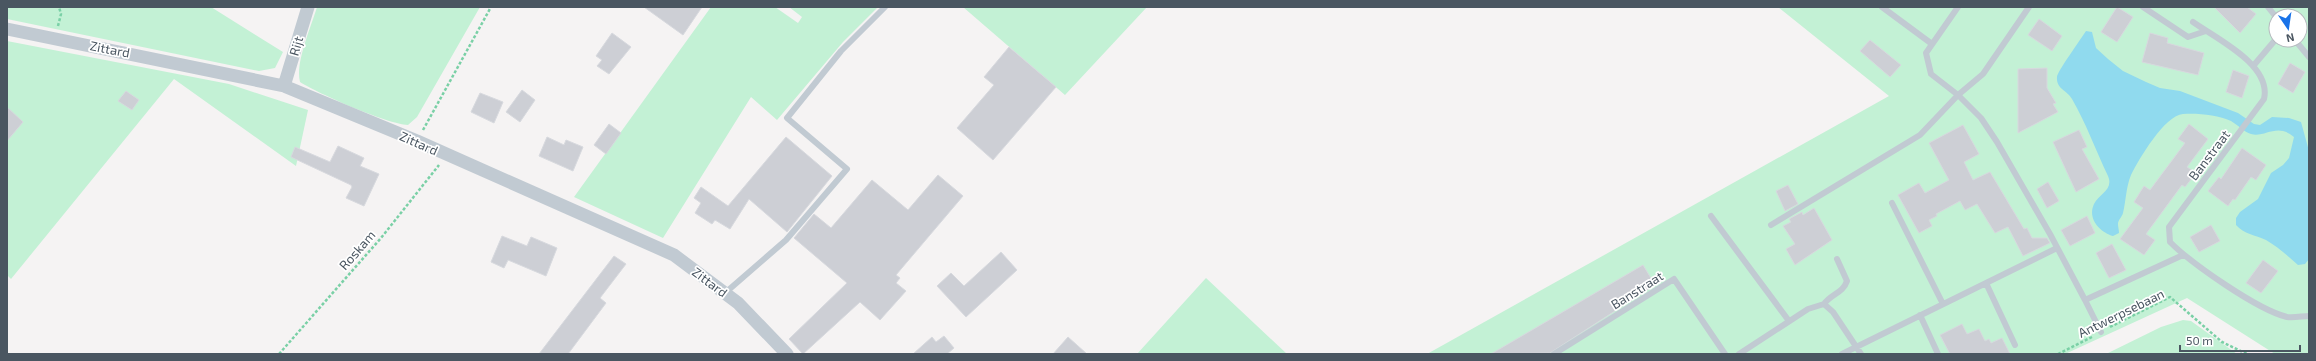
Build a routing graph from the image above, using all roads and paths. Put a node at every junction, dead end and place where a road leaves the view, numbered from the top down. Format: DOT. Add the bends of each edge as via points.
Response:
graph roads {
  1 [pos="60,7"];
  2 [pos="308,7"];
  3 [pos="491,7"];
  4 [pos="885,7"];
  5 [pos="1882,7"];
  6 [pos="1958,7"];
  7 [pos="2028,7"];
  8 [pos="2143,7"];
  9 [pos="2193,22"];
  10 [pos="7,28"];
  11 [pos="2206,32"];
  12 [pos="56,38"];
  13 [pos="1932,44"];
  14 [pos="2268,48"];
  15 [pos="2302,48"];
  16 [pos="2309,57"];
  17 [pos="2254,65"];
  18 [pos="284,86"];
  19 [pos="1958,95"];
  20 [pos="417,141"];
  21 [pos="447,155"];
  22 [pos="1892,203"];
  23 [pos="1711,216"];
  24 [pos="1771,225"];
  25 [pos="2057,248"];
  26 [pos="2183,255"];
  27 [pos="1837,259"];
  28 [pos="1986,283"];
  29 [pos="726,293"];
  30 [pos="2085,300"];
  31 [pos="1824,304"];
  32 [pos="1943,304"];
  33 [pos="1920,315"];
  34 [pos="2309,316"];
  35 [pos="1789,321"];
  36 [pos="2101,332"];
  37 [pos="2015,345"];
  38 [pos="1857,346"];
  39 [pos="279,354"];
  40 [pos="787,354"];
  41 [pos="1554,354"];
  42 [pos="1725,354"];
  43 [pos="1739,354"];
  44 [pos="1842,354"];
  45 [pos="1861,354"];
  46 [pos="1938,354"];
  47 [pos="2058,354"];
  48 [pos="2247,354"];
  1 -- 12 [label="path"];
  2 -- 18 [label="street, Rijt"];
  3 -- 20 [label="path"];
  4 -- 29 [label="lane" via="841,50 787,118 847,169 786,240"];
  5 -- 13 [label="lane"];
  6 -- 13 [label="lane"];
  7 -- 19 [label="lane" via="1983,74"];
  8 -- 11 [label="lane" via="2188,37"];
  9 -- 11 [label="lane, Banstraat"];
  10 -- 12 [label="street, Zittard"];
  11 -- 17 [label="lane, Banstraat"];
  12 -- 18 [label="street, Zittard"];
  13 -- 19 [label="lane" via="1926,53 1931,74"];
  14 -- 17 [label="lane"];
  15 -- 16 [label="lane"];
  17 -- 26 [label="lane, Banstraat" via="2266,88 2264,99 2169,227 2170,242"];
  18 -- 20 [label="street, Zittard"];
  19 -- 24 [label="lane" via="1920,135"];
  19 -- 25 [label="lane" via="1981,118 1997,142"];
  20 -- 21 [label="street, Zittard"];
  21 -- 29 [label="street, Zittard" via="674,255"];
  21 -- 39 [label="path, Roskam" via="381,238"];
  22 -- 32 [label="lane"];
  23 -- 35 [label="lane"];
  25 -- 28 [label="lane"];
  25 -- 30 [label="lane"];
  26 -- 30 [label="lane"];
  26 -- 34 [label="lane, Banstraat" via="2246,298 2288,317"];
  27 -- 31 [label="lane" via="1847,281 1845,288"];
  28 -- 32 [label="lane"];
  28 -- 37 [label="lane"];
  29 -- 40 [label="street, Zittard"];
  30 -- 36 [label="lane"];
  31 -- 35 [label="lane" via="1808,309"];
  31 -- 38 [label="lane" via="1834,312"];
  32 -- 33 [label="lane"];
  33 -- 38 [label="lane"];
  33 -- 46 [label="lane"];
  35 -- 43 [label="lane"];
  36 -- 47 [label="path, Antwerpsebaan"];
  36 -- 48 [label="path, Antwerpsebaan" via="2170,297 2222,342"];
  38 -- 44 [label="lane"];
  38 -- 45 [label="lane"];
  41 -- 42 [label="lane, Banstraat" via="1674,279"];
}
